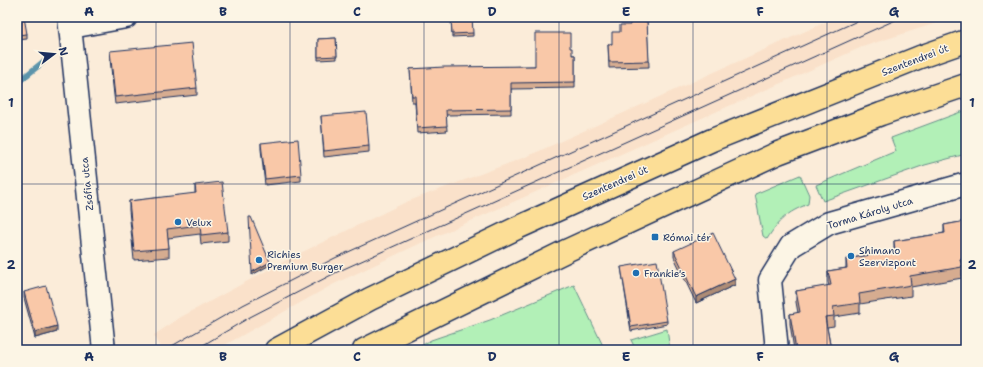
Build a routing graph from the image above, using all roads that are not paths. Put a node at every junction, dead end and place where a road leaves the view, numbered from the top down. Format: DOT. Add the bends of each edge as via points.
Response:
graph roads {
  1 [pos="126,17"];
  2 [pos="70,22"];
  3 [pos="966,41"];
  4 [pos="966,85"];
  5 [pos="966,184"];
  6 [pos="104,350"];
  7 [pos="276,350"];
  8 [pos="364,350"];
  9 [pos="777,350"];
  1 -- 2 [label="street"];
  2 -- 6 [label="street, Zsófia utca"];
  3 -- 7 [label="main road, Szentendrei út" via="712,140 370,299"];
  4 -- 8 [label="main road" via="778,153 568,250"];
  5 -- 9 [label="street, Torma Károly utca" via="830,223 791,246 770,280"];
}
